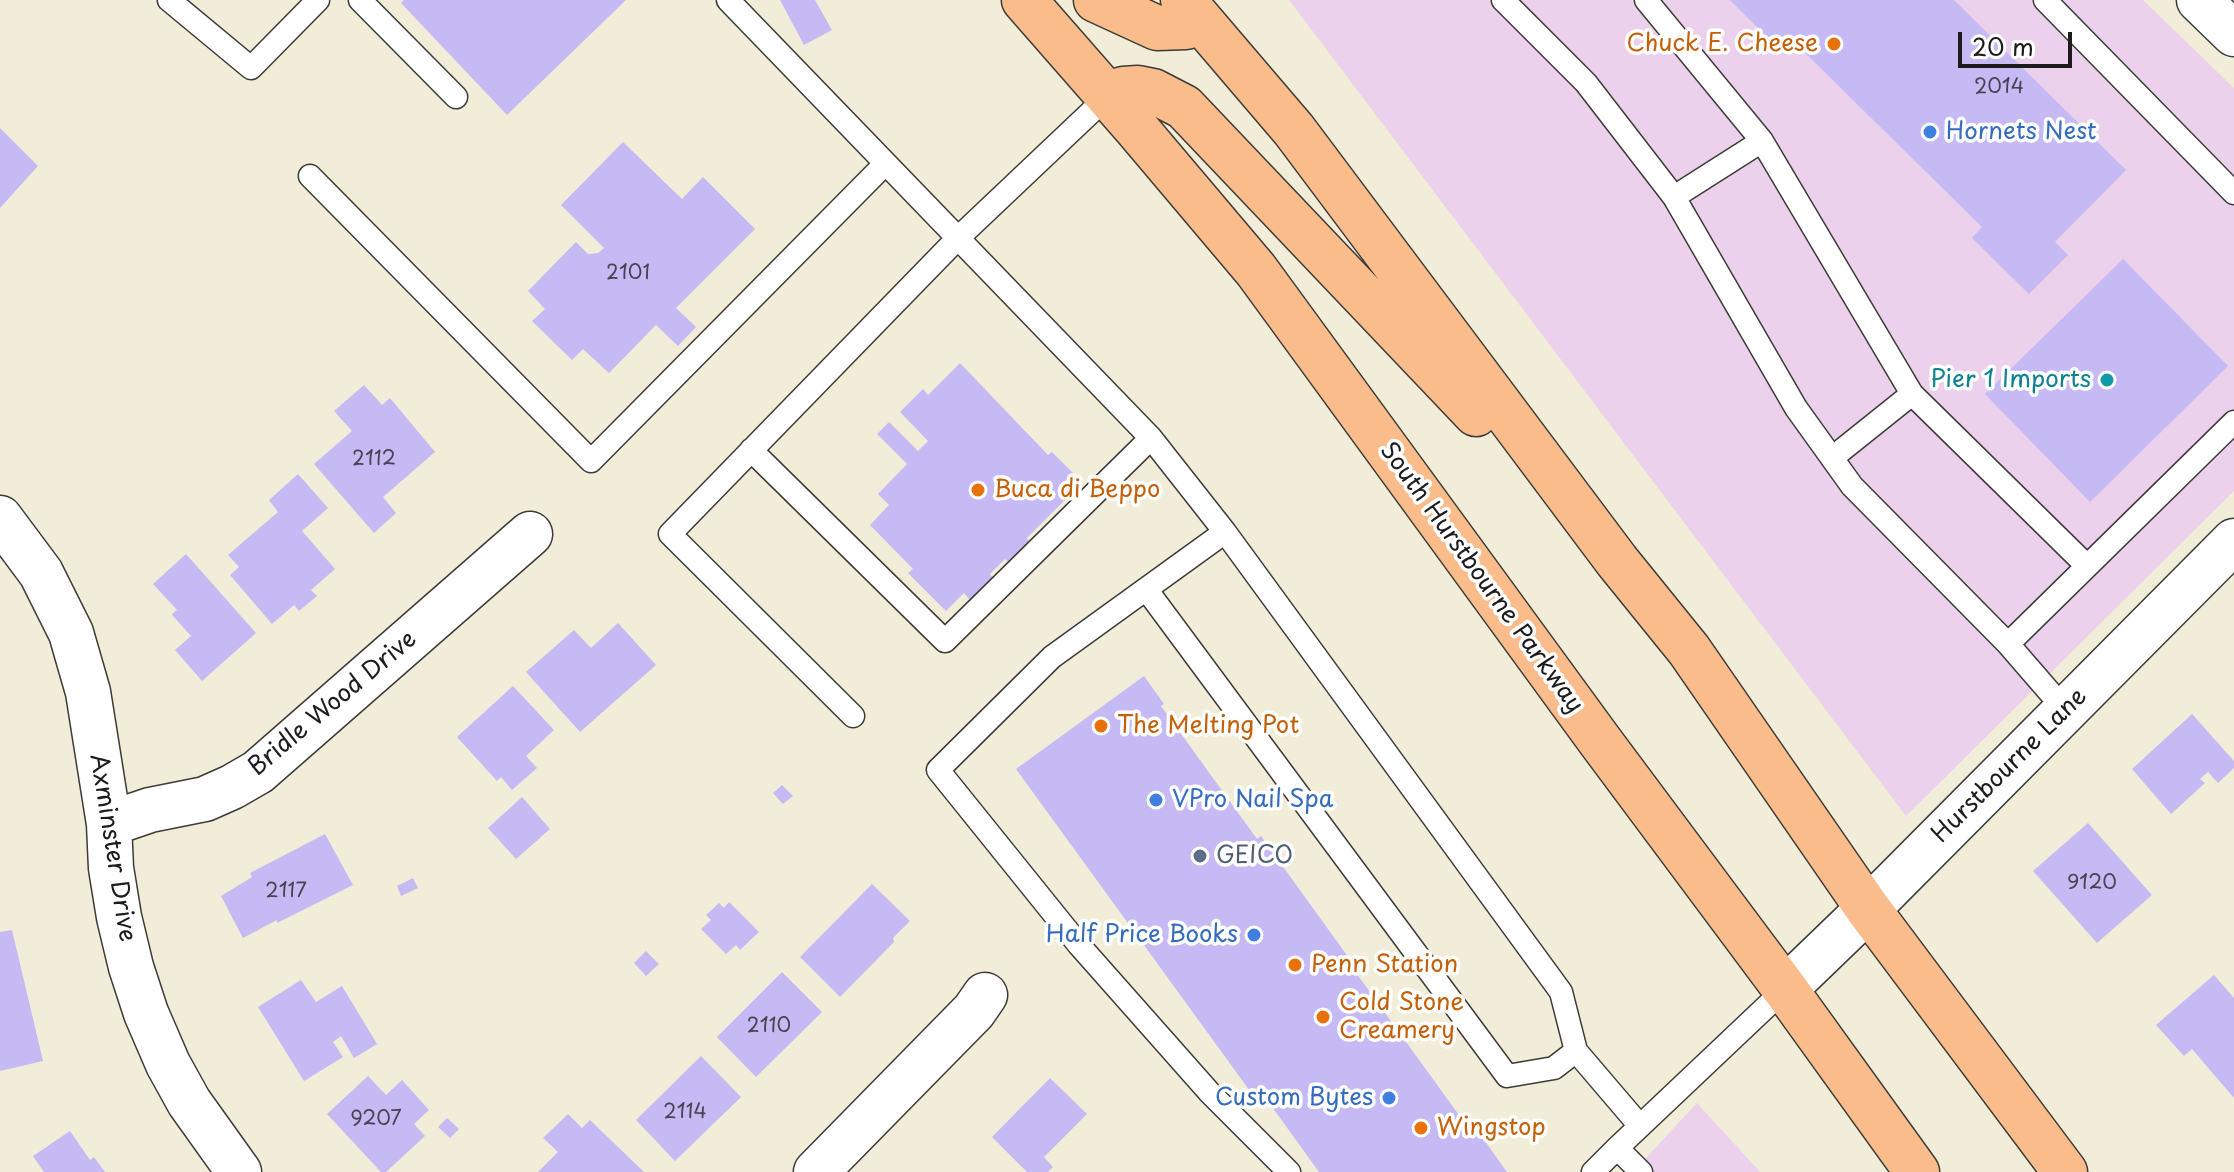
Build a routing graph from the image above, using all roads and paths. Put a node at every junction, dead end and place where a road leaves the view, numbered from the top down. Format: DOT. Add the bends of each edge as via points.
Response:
graph roads {
  1 [pos="169,0"];
  2 [pos="205,0"];
  3 [pos="318,0"];
  4 [pos="360,0"];
  5 [pos="728,0"];
  6 [pos="1024,0"];
  7 [pos="1096,0"];
  8 [pos="1503,0"];
  9 [pos="1646,0"];
  10 [pos="2045,0"];
  11 [pos="2199,0"];
  12 [pos="1199,6"];
  13 [pos="189,17"];
  14 [pos="2234,34"];
  15 [pos="1108,96"];
  16 [pos="456,97"];
  17 [pos="1762,141"];
  18 [pos="885,164"];
  19 [pos="310,176"];
  20 [pos="2234,193"];
  21 [pos="1674,197"];
  22 [pos="957,239"];
  23 [pos="1912,394"];
  24 [pos="2234,422"];
  25 [pos="1151,438"];
  26 [pos="751,450"];
  27 [pos="1832,458"];
  28 [pos="0,518"];
  29 [pos="1225,532"];
  30 [pos="530,534"];
  31 [pos="2234,541"];
  32 [pos="1617,561"];
  33 [pos="2087,566"];
  34 [pos="1146,589"];
  35 [pos="2008,644"];
  36 [pos="2066,711"];
  37 [pos="853,716"];
  38 [pos="109,824"];
  39 [pos="1868,909"];
  40 [pos="1785,989"];
  41 [pos="985,995"];
  42 [pos="1576,1051"];
  43 [pos="1640,1126"];
  44 [pos="1617,1148"];
  45 [pos="239,1172"];
  46 [pos="816,1172"];
  47 [pos="1289,1172"];
  48 [pos="1593,1172"];
  49 [pos="1641,1172"];
  50 [pos="1917,1172"];
  51 [pos="2065,1172"];
  1 -- 13 [label="lane"];
  2 -- 13 [label="lane"];
  3 -- 13 [label="lane" via="251,68"];
  4 -- 16 [label="lane"];
  5 -- 18 [label="lane"];
  6 -- 15 [label="main road, South Hurstbourne Parkway"];
  7 -- 12 [label="main road" via="1157,28 1186,27"];
  8 -- 21 [label="lane" via="1586,83"];
  9 -- 17 [label="lane"];
  10 -- 20 [label="lane"];
  11 -- 14 [label="street"];
  12 -- 32 [label="main road"];
  15 -- 22 [label="lane"];
  15 -- 32 [label="main road" via="1138,88 1184,107"];
  15 -- 40 [label="main road, South Hurstbourne Parkway" via="1256,270"];
  17 -- 21 [label="lane"];
  17 -- 23 [label="lane"];
  18 -- 19 [label="lane" via="591,461"];
  18 -- 22 [label="lane"];
  21 -- 27 [label="lane" via="1796,408"];
  22 -- 25 [label="lane"];
  22 -- 26 [label="lane"];
  23 -- 27 [label="lane"];
  23 -- 33 [label="lane"];
  24 -- 33 [label="lane"];
  25 -- 26 [label="lane" via="945,641"];
  25 -- 29 [label="lane"];
  26 -- 37 [label="lane" via="670,534"];
  27 -- 35 [label="lane" via="1852,486"];
  28 -- 38 [label="street, Axminster Drive" via="41,573 71,633 88,692"];
  29 -- 34 [label="lane"];
  29 -- 42 [label="lane" via="1561,992"];
  30 -- 38 [label="street, Bridle Wood Drive" via="258,772 205,799"];
  31 -- 36 [label="street, Hurstbourne Lane"];
  32 -- 39 [label="main road" via="1689,650"];
  33 -- 35 [label="lane"];
  34 -- 42 [label="lane" via="1507,1076 1554,1068"];
  34 -- 47 [label="lane" via="1052,657 938,770 1089,956 1210,1093"];
  35 -- 36 [label="lane"];
  36 -- 39 [label="street, Hurstbourne Lane"];
  38 -- 45 [label="street, Axminster Drive" via="119,917 146,1013 189,1102"];
  39 -- 40 [label="street, Hurstbourne Lane"];
  39 -- 51 [label="main road"];
  40 -- 43 [label="lane"];
  40 -- 50 [label="main road, South Hurstbourne Parkway"];
  41 -- 46 [label="street"];
  42 -- 43 [label="lane"];
  43 -- 44 [label="lane"];
  44 -- 48 [label="lane"];
  44 -- 49 [label="lane"];
}
